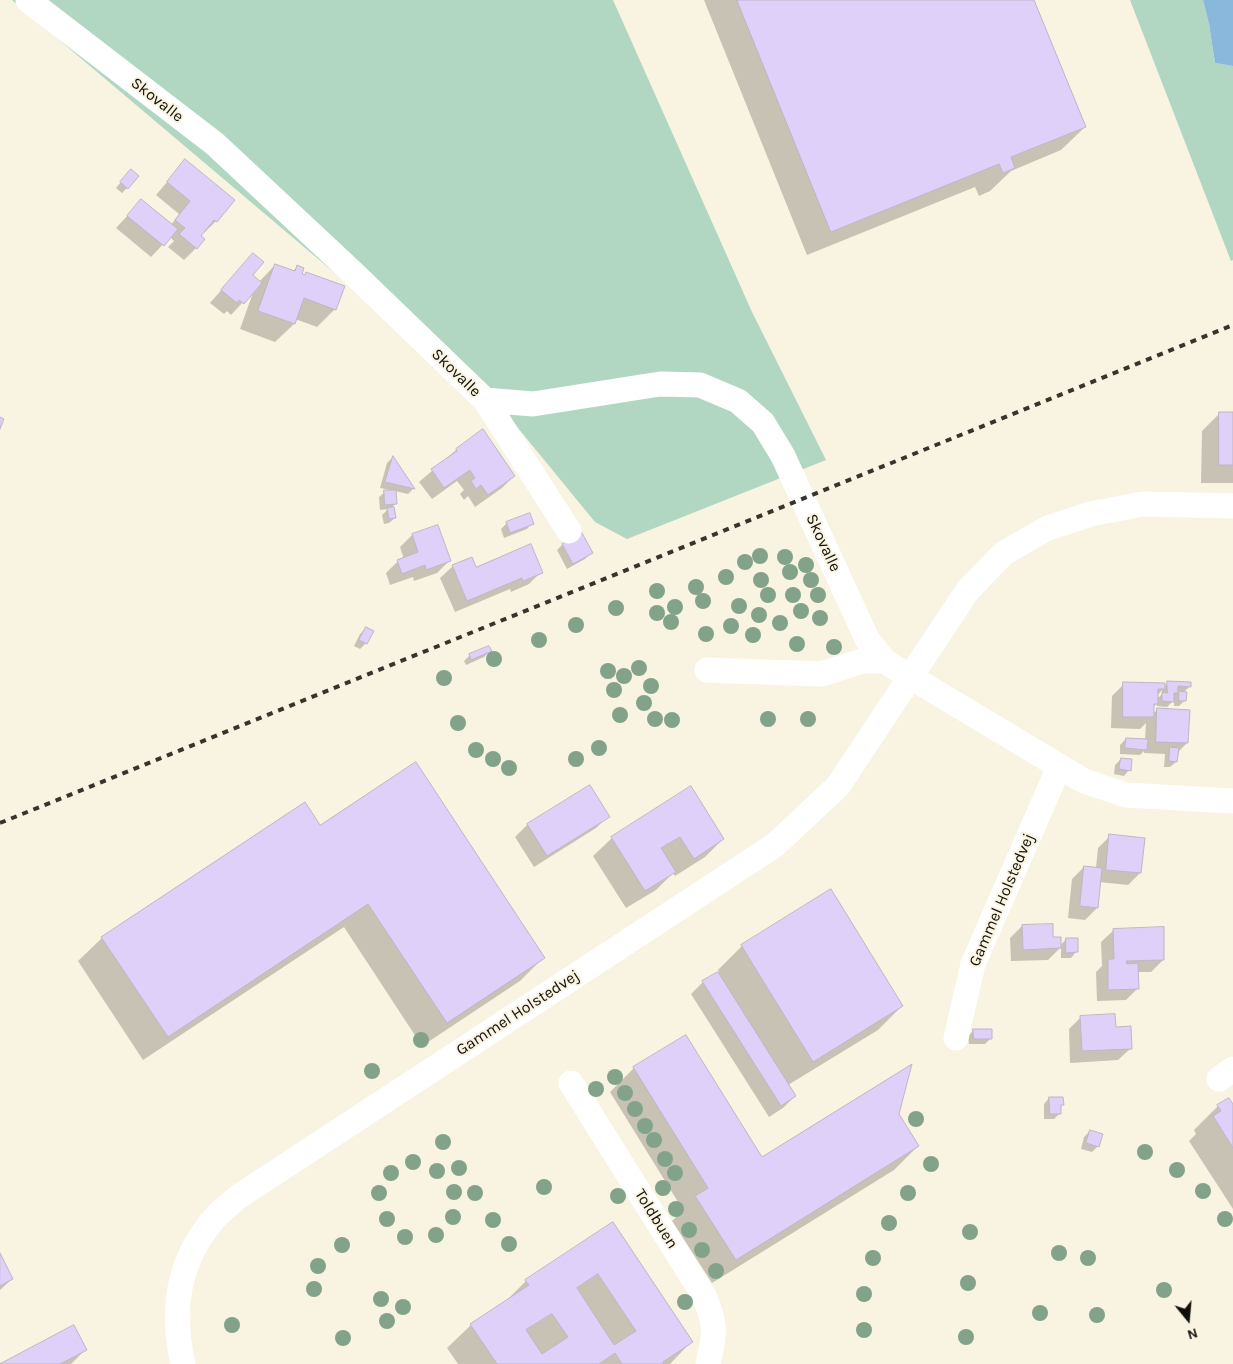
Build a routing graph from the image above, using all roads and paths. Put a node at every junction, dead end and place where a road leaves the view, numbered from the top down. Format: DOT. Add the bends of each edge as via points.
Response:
graph roads {
  1 [pos="28,0"];
  2 [pos="485,400"];
  3 [pos="1233,506"];
  4 [pos="569,531"];
  5 [pos="884,661"];
  6 [pos="707,670"];
  7 [pos="909,678"];
  8 [pos="1059,767"];
  9 [pos="1233,801"];
  10 [pos="956,1038"];
  11 [pos="571,1083"];
  12 [pos="183,1364"];
  13 [pos="708,1364"];
  1 -- 2 [label="street, Skovalle" via="215,144"];
  2 -- 4 [label="street"];
  2 -- 5 [label="street, Skovalle" via="533,404 660,384 700,385 738,401 763,423 783,456 868,639"];
  3 -- 7 [label="street, Gammel Holstedvej" via="1142,504 1091,514 1048,528 1004,553 968,590"];
  5 -- 6 [label="street" via="862,660 822,674"];
  5 -- 7 [label="street, Skovalle"];
  7 -- 8 [label="street"];
  7 -- 12 [label="street, Gammel Holstedvej" via="838,786 775,845 238,1197 213,1220 197,1242 185,1268 178,1295 177,1323"];
  8 -- 9 [label="street" via="1084,781 1126,795"];
  8 -- 10 [label="street, Gammel Holstedvej" via="973,964"];
  11 -- 13 [label="street, Toldbuen" via="704,1296 712,1315 714,1334"];
}
